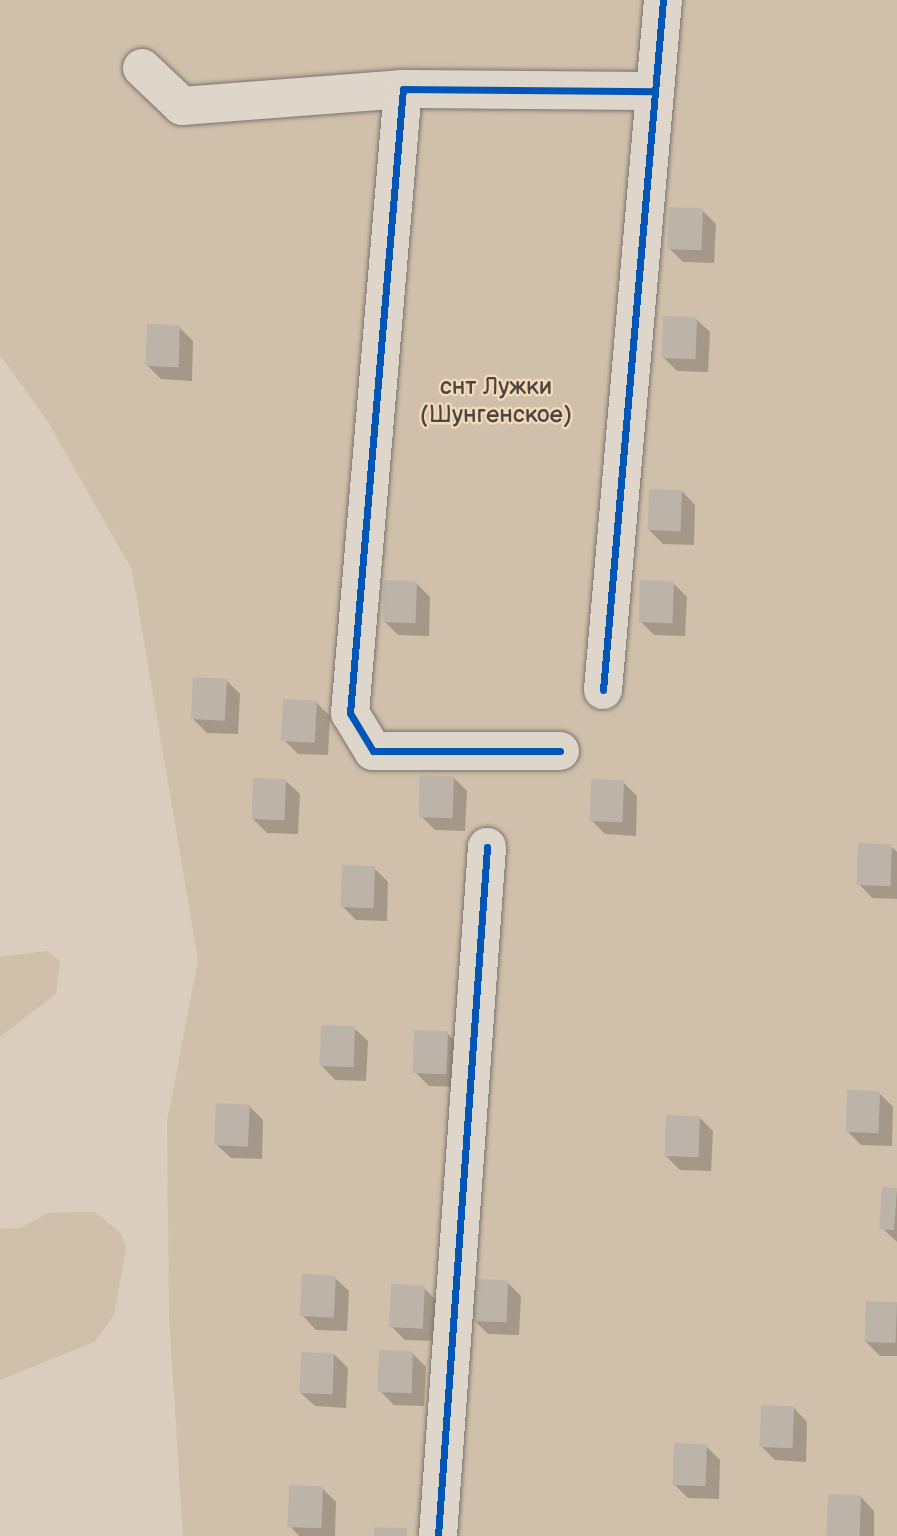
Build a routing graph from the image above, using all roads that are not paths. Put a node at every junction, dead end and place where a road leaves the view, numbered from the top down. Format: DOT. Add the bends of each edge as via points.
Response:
graph roads {
  1 [pos="663,0"];
  2 [pos="142,68"];
  3 [pos="403,89"];
  4 [pos="654,91"];
  5 [pos="603,690"];
  6 [pos="560,751"];
  7 [pos="487,847"];
  8 [pos="438,1536"];
  1 -- 4 [label="street"];
  2 -- 3 [label="street" via="183,106"];
  3 -- 4 [label="street"];
  3 -- 6 [label="street" via="350,713 373,751"];
  4 -- 5 [label="street"];
  7 -- 8 [label="street"];
}
